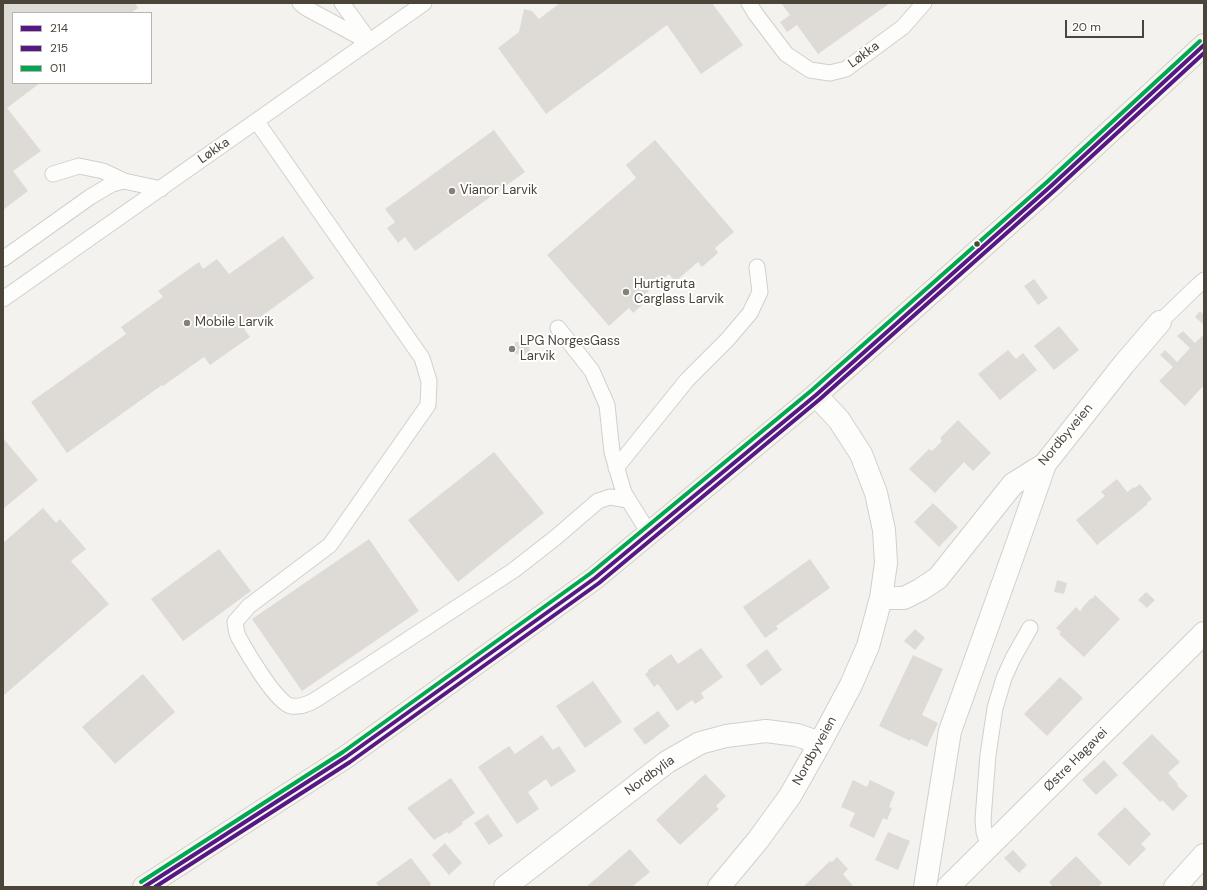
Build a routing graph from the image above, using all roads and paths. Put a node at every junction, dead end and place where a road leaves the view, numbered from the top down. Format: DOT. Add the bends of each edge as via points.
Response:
graph roads {
  1 [pos="300,3"];
  2 [pos="342,3"];
  3 [pos="424,3"];
  4 [pos="749,3"];
  5 [pos="924,3"];
  6 [pos="369,42"];
  7 [pos="1204,45"];
  8 [pos="257,122"];
  9 [pos="53,174"];
  10 [pos="124,181"];
  11 [pos="161,189"];
  12 [pos="3,259"];
  13 [pos="756,267"];
  14 [pos="1204,280"];
  15 [pos="3,299"];
  16 [pos="1160,322"];
  17 [pos="558,328"];
  18 [pos="816,395"];
  19 [pos="1044,464"];
  20 [pos="616,468"];
  21 [pos="628,500"];
  22 [pos="649,533"];
  23 [pos="881,598"];
  24 [pos="1030,628"];
  25 [pos="1204,633"];
  26 [pos="820,743"];
  27 [pos="989,847"];
  28 [pos="1204,856"];
  29 [pos="144,887"];
  30 [pos="505,887"];
  31 [pos="719,887"];
  32 [pos="925,887"];
  33 [pos="948,887"];
  34 [pos="1175,887"];
  1 -- 6 [label="lane"];
  2 -- 6 [label="lane"];
  3 -- 6 [label="lane, Løkka"];
  4 -- 5 [label="lane, Løkka" via="786,54 810,70 830,73 846,69 903,27"];
  6 -- 8 [label="lane, Løkka"];
  7 -- 18 [label="main road" via="1051,186"];
  8 -- 11 [label="lane, Løkka"];
  8 -- 21 [label="lane" via="422,358 429,381 428,405 330,545 249,606 235,622 238,636 266,681 281,699 290,706 303,706 323,696 514,570 598,501 610,498"];
  9 -- 10 [label="lane" via="79,166 104,171"];
  10 -- 11 [label="lane"];
  10 -- 12 [label="lane" via="112,184 90,197"];
  11 -- 15 [label="lane, Løkka"];
  13 -- 20 [label="lane" via="760,292 750,313 687,380"];
  14 -- 16 [label="lane, Nordbyveien"];
  16 -- 19 [label="street, Nordbyveien"];
  17 -- 20 [label="lane" via="592,371 606,405"];
  18 -- 22 [label="main road"];
  18 -- 23 [label="street, Nordbyveien" via="839,420 861,454 876,493 884,530 886,563"];
  19 -- 23 [label="street, Nordbyveien" via="1013,484 938,578 904,598"];
  19 -- 32 [label="street" via="950,731"];
  20 -- 21 [label="lane"];
  21 -- 22 [label="lane"];
  22 -- 29 [label="main road" via="595,578 346,757"];
  23 -- 26 [label="street, Nordbyveien" via="868,646 851,685"];
  24 -- 27 [label="lane" via="1004,678 995,708 983,819"];
  25 -- 27 [label="street, Østre Hagavei"];
  26 -- 30 [label="street, Nordbylia" via="766,731 726,736 700,743 667,762"];
  26 -- 31 [label="street, Nordbyveien" via="790,796"];
  27 -- 33 [label="street, Østre Hagavei"];
  28 -- 34 [label="street"];
}
